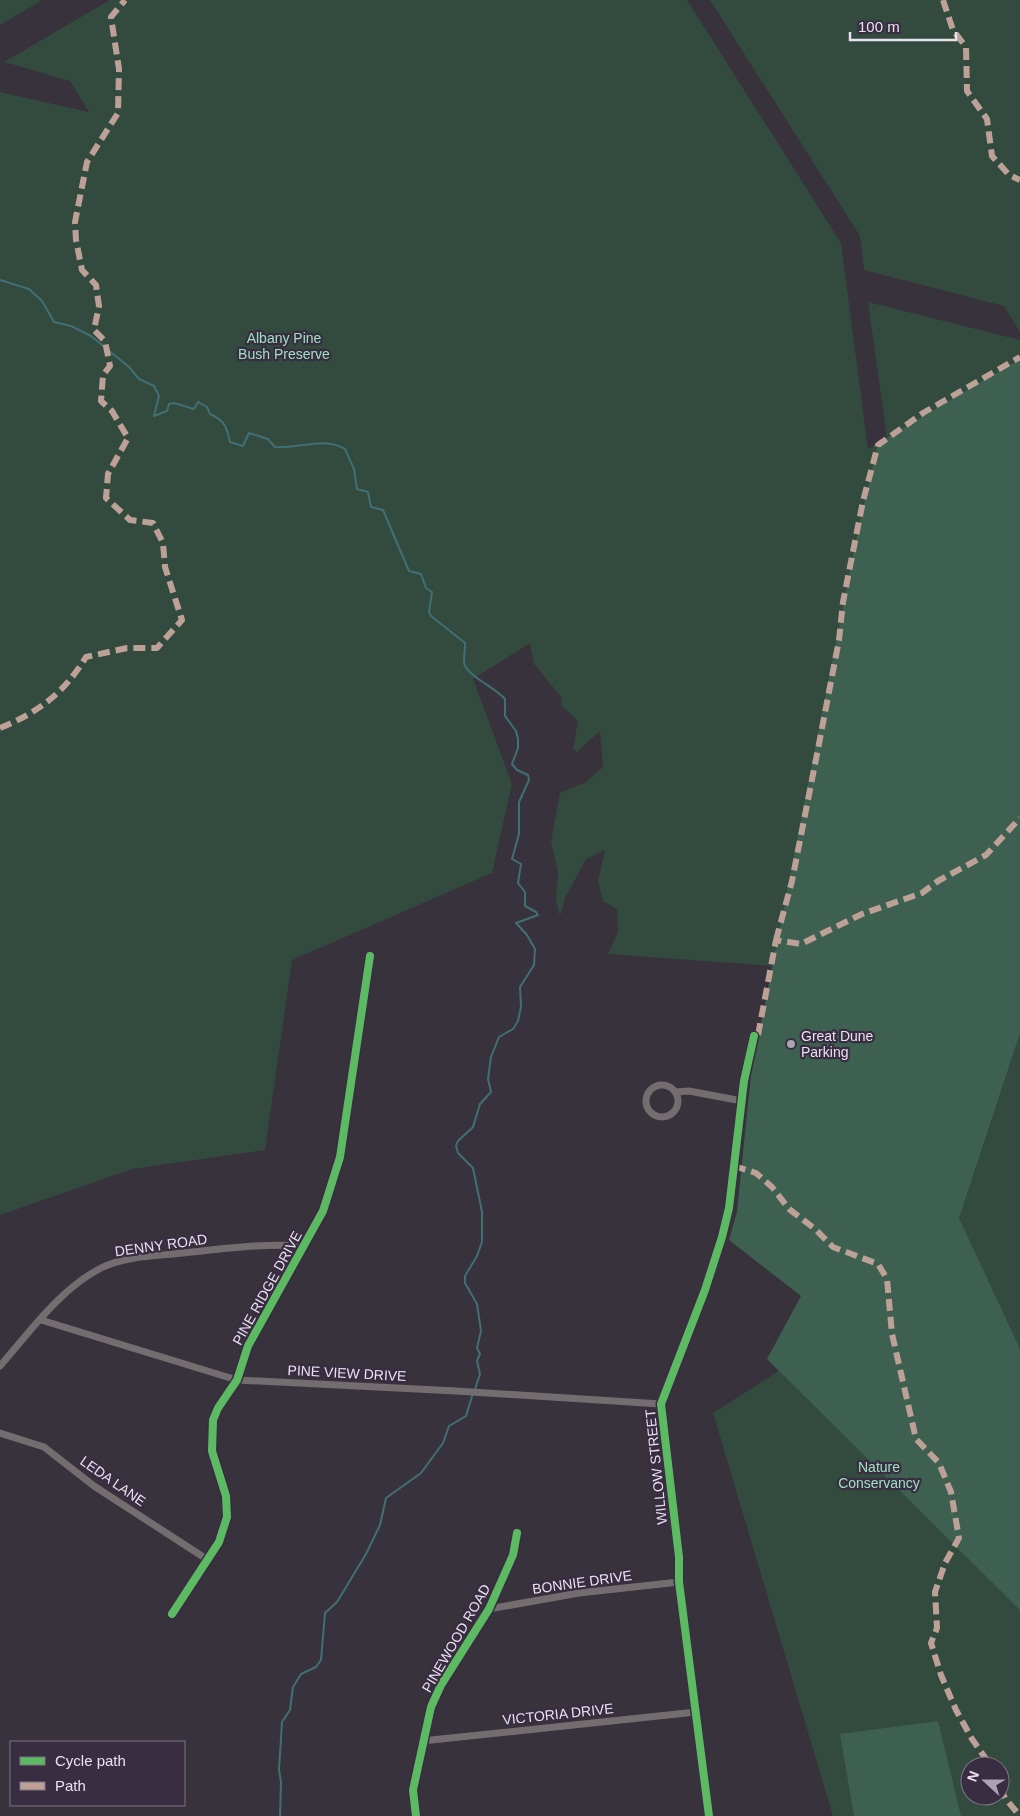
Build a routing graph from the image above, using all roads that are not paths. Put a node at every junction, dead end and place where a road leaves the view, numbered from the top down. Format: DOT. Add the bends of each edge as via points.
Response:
graph roads {
  1 [pos="370,956"];
  2 [pos="754,1036"];
  3 [pos="676,1092"];
  4 [pos="742,1101"];
  5 [pos="304,1246"];
  6 [pos="41,1320"];
  7 [pos="0,1366"];
  8 [pos="237,1380"];
  9 [pos="661,1404"];
  10 [pos="0,1433"];
  11 [pos="517,1533"];
  12 [pos="208,1560"];
  13 [pos="679,1582"];
  14 [pos="489,1609"];
  15 [pos="172,1614"];
  16 [pos="696,1712"];
  17 [pos="422,1741"];
  18 [pos="416,1816"];
  19 [pos="709,1816"];
  1 -- 5 [label="street, PINE RIDGE DRIVE" via="340,1157 323,1211"];
  2 -- 4 [label="street, WILLOW STREET"];
  3 -- 3 [label="street" via="668,1086 652,1088 646,1102 650,1112 660,1117 670,1116 679,1102"];
  3 -- 4 [label="street" via="689,1091"];
  4 -- 9 [label="street, WILLOW STREET" via="729,1208 722,1237"];
  5 -- 6 [label="street, DENNY ROAD" via="260,1245 113,1263 82,1280"];
  5 -- 8 [label="street, PINE RIDGE DRIVE" via="248,1346"];
  6 -- 7 [label="street"];
  6 -- 8 [label="street, PINE VIEW DRIVE"];
  8 -- 9 [label="street, PINE VIEW DRIVE"];
  8 -- 12 [label="street, PINE RIDGE DRIVE" via="218,1408 211,1432 212,1451 226,1496 227,1517 219,1542"];
  9 -- 13 [label="street, WILLOW STREET" via="679,1557"];
  10 -- 12 [label="street, LEDA LANE" via="44,1447 94,1486"];
  11 -- 14 [label="street, PINEWOOD ROAD" via="512,1555"];
  12 -- 15 [label="street, PINE RIDGE DRIVE"];
  13 -- 14 [label="street, BONNIE DRIVE"];
  13 -- 16 [label="street, WILLOW STREET"];
  14 -- 17 [label="street, PINEWOOD ROAD" via="441,1685"];
  16 -- 17 [label="street, VICTORIA DRIVE"];
  16 -- 19 [label="street, WILLOW STREET"];
  17 -- 18 [label="street, PINEWOOD ROAD" via="413,1790"];
}
